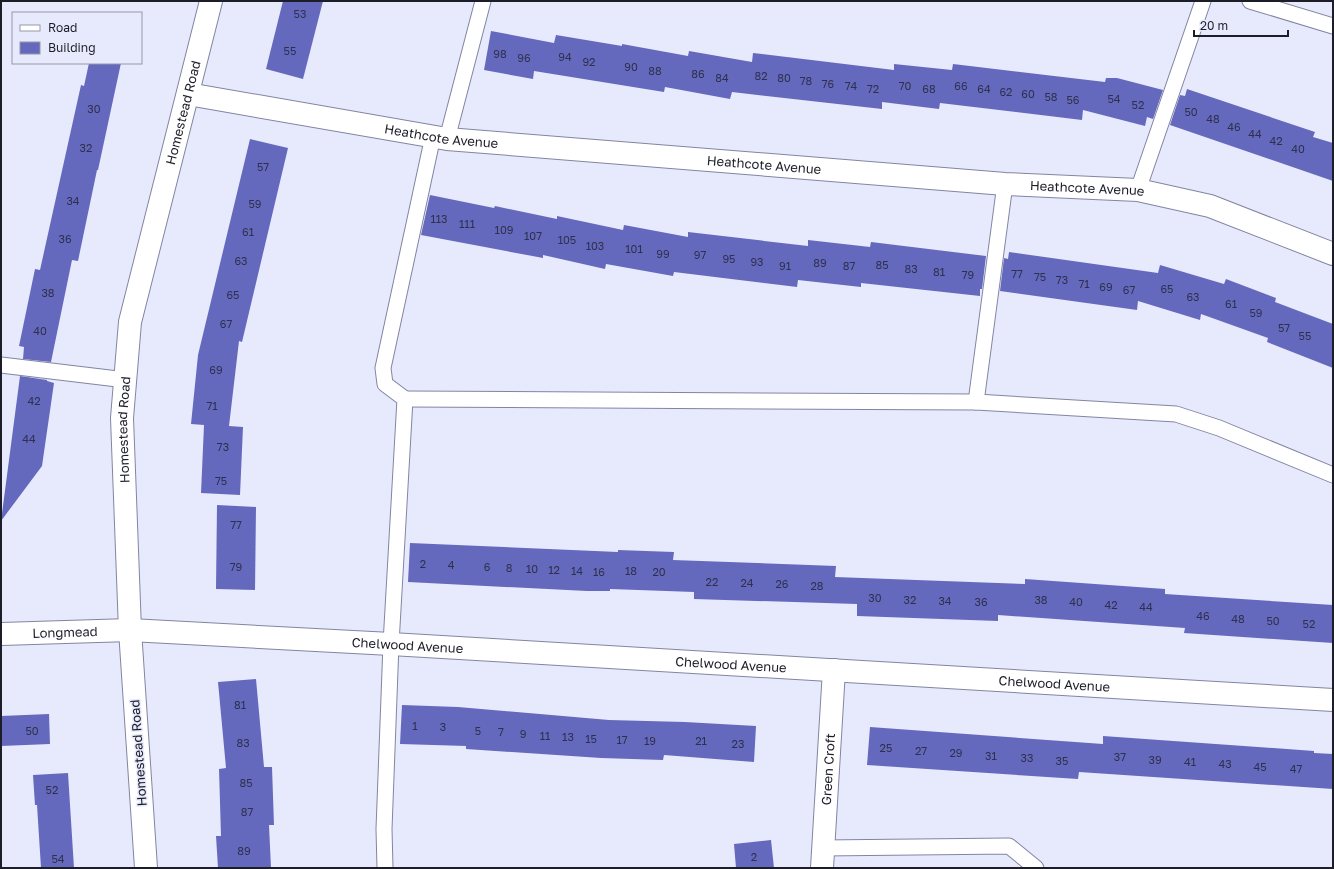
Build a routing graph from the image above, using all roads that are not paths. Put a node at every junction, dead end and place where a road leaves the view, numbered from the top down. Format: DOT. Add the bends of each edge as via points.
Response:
graph roads {
  1 [pos="211,1"];
  2 [pos="483,1"];
  3 [pos="1203,1"];
  4 [pos="1250,1"];
  5 [pos="1333,26"];
  6 [pos="188,94"];
  7 [pos="440,138"];
  8 [pos="1006,184"];
  9 [pos="1138,190"];
  10 [pos="1333,254"];
  11 [pos="1,365"];
  12 [pos="126,380"];
  13 [pos="404,399"];
  14 [pos="976,402"];
  15 [pos="1333,475"];
  16 [pos="130,630"];
  17 [pos="1,634"];
  18 [pos="391,644"];
  19 [pos="834,670"];
  20 [pos="1333,700"];
  21 [pos="822,858"];
  22 [pos="146,868"];
  23 [pos="386,868"];
  24 [pos="1036,868"];
  1 -- 6 [label="street, Homestead Road"];
  2 -- 7 [label="lane"];
  3 -- 9 [label="lane"];
  4 -- 5 [label="lane"];
  6 -- 7 [label="street, Heathcote Avenue"];
  6 -- 12 [label="street, Homestead Road" via="130,322"];
  7 -- 8 [label="street, Heathcote Avenue"];
  7 -- 13 [label="lane" via="383,368 385,384"];
  8 -- 9 [label="street, Heathcote Avenue"];
  8 -- 14 [label="lane"];
  9 -- 10 [label="street, Heathcote Avenue" via="1210,206"];
  11 -- 12 [label="lane"];
  12 -- 16 [label="street, Homestead Road" via="122,418"];
  13 -- 14 [label="lane"];
  13 -- 18 [label="lane"];
  14 -- 15 [label="lane" via="1176,414 1219,428"];
  16 -- 17 [label="street, Longmead"];
  16 -- 18 [label="street, Chelwood Avenue"];
  16 -- 22 [label="street, Homestead Road"];
  18 -- 19 [label="street, Chelwood Avenue"];
  18 -- 23 [label="lane" via="384,829"];
  19 -- 20 [label="street, Chelwood Avenue"];
  19 -- 21 [label="street, Green Croft"];
  21 -- 24 [label="lane" via="1009,846"];
}
